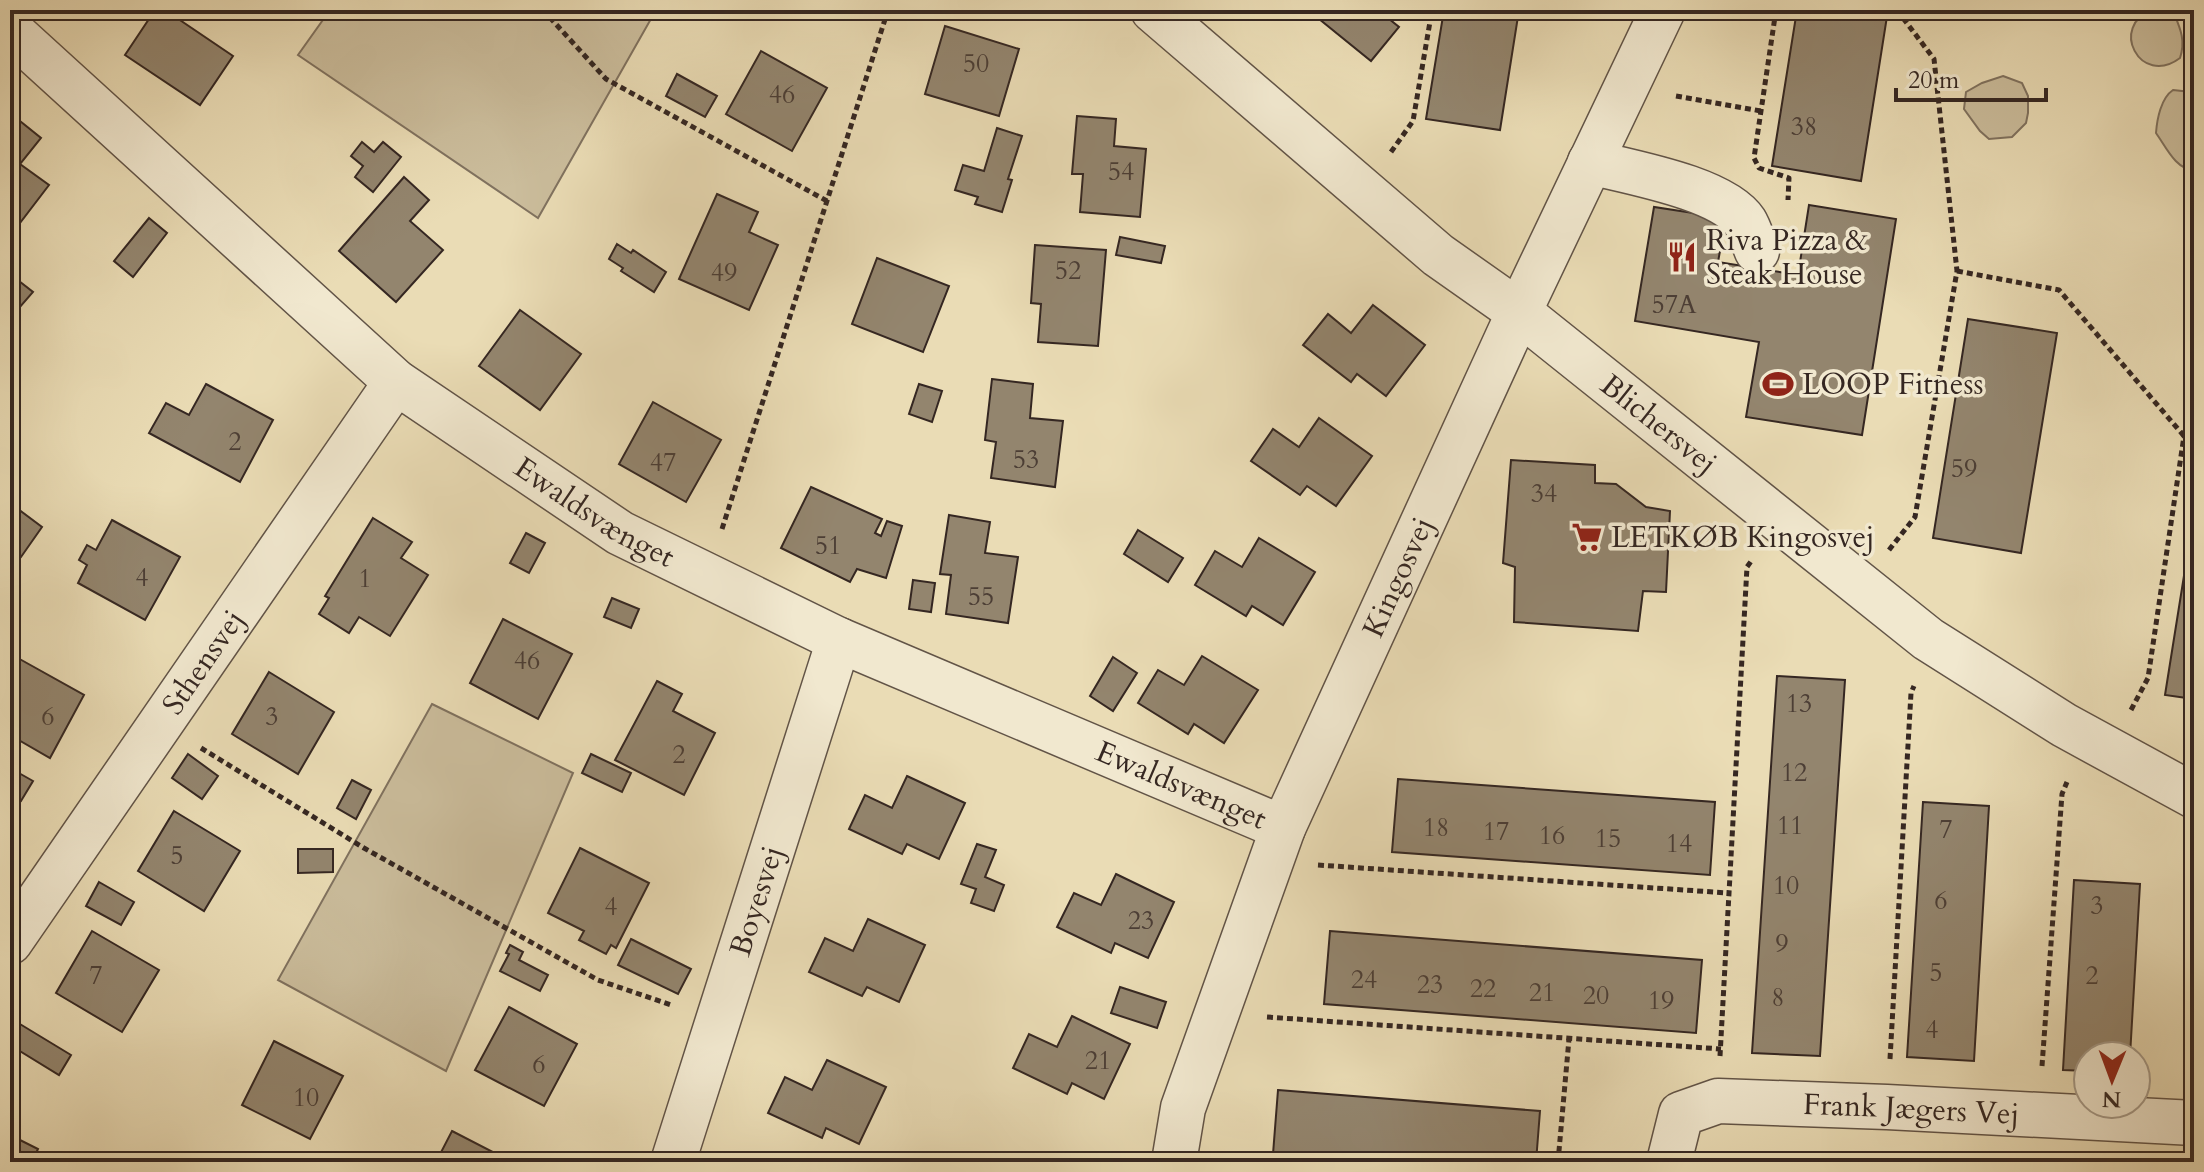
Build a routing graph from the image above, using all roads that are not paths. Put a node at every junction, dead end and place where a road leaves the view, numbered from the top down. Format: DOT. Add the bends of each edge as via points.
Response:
graph roads {
  1 [pos="1153,10"];
  2 [pos="1663,10"];
  3 [pos="10,30"];
  4 [pos="1590,162"];
  5 [pos="1757,251"];
  6 [pos="1519,312"];
  7 [pos="396,382"];
  8 [pos="839,640"];
  9 [pos="2194,796"];
  10 [pos="1277,845"];
  11 [pos="10,942"];
  12 [pos="2194,1123"];
  13 [pos="673,1162"];
  14 [pos="1174,1162"];
  15 [pos="1669,1162"];
  1 -- 6 [label="street, Blichersvej" via="1438,255"];
  2 -- 4 [label="street, Kingosvej"];
  3 -- 7 [label="street, Ewaldsvænget"];
  4 -- 5 [label="street" via="1720,200 1744,221"];
  4 -- 6 [label="street, Kingosvej"];
  6 -- 9 [label="street, Blichersvej" via="1928,639"];
  6 -- 10 [label="street, Kingosvej"];
  7 -- 8 [label="street, Ewaldsvænget" via="620,533"];
  7 -- 11 [label="street, Sthensvej"];
  8 -- 10 [label="street, Ewaldsvænget"];
  8 -- 13 [label="street, Boyesvej"];
  10 -- 14 [label="street, Kingosvej" via="1183,1108"];
  12 -- 15 [label="street, Frank Jægers Vej" via="1718,1101 1681,1114"];
}
